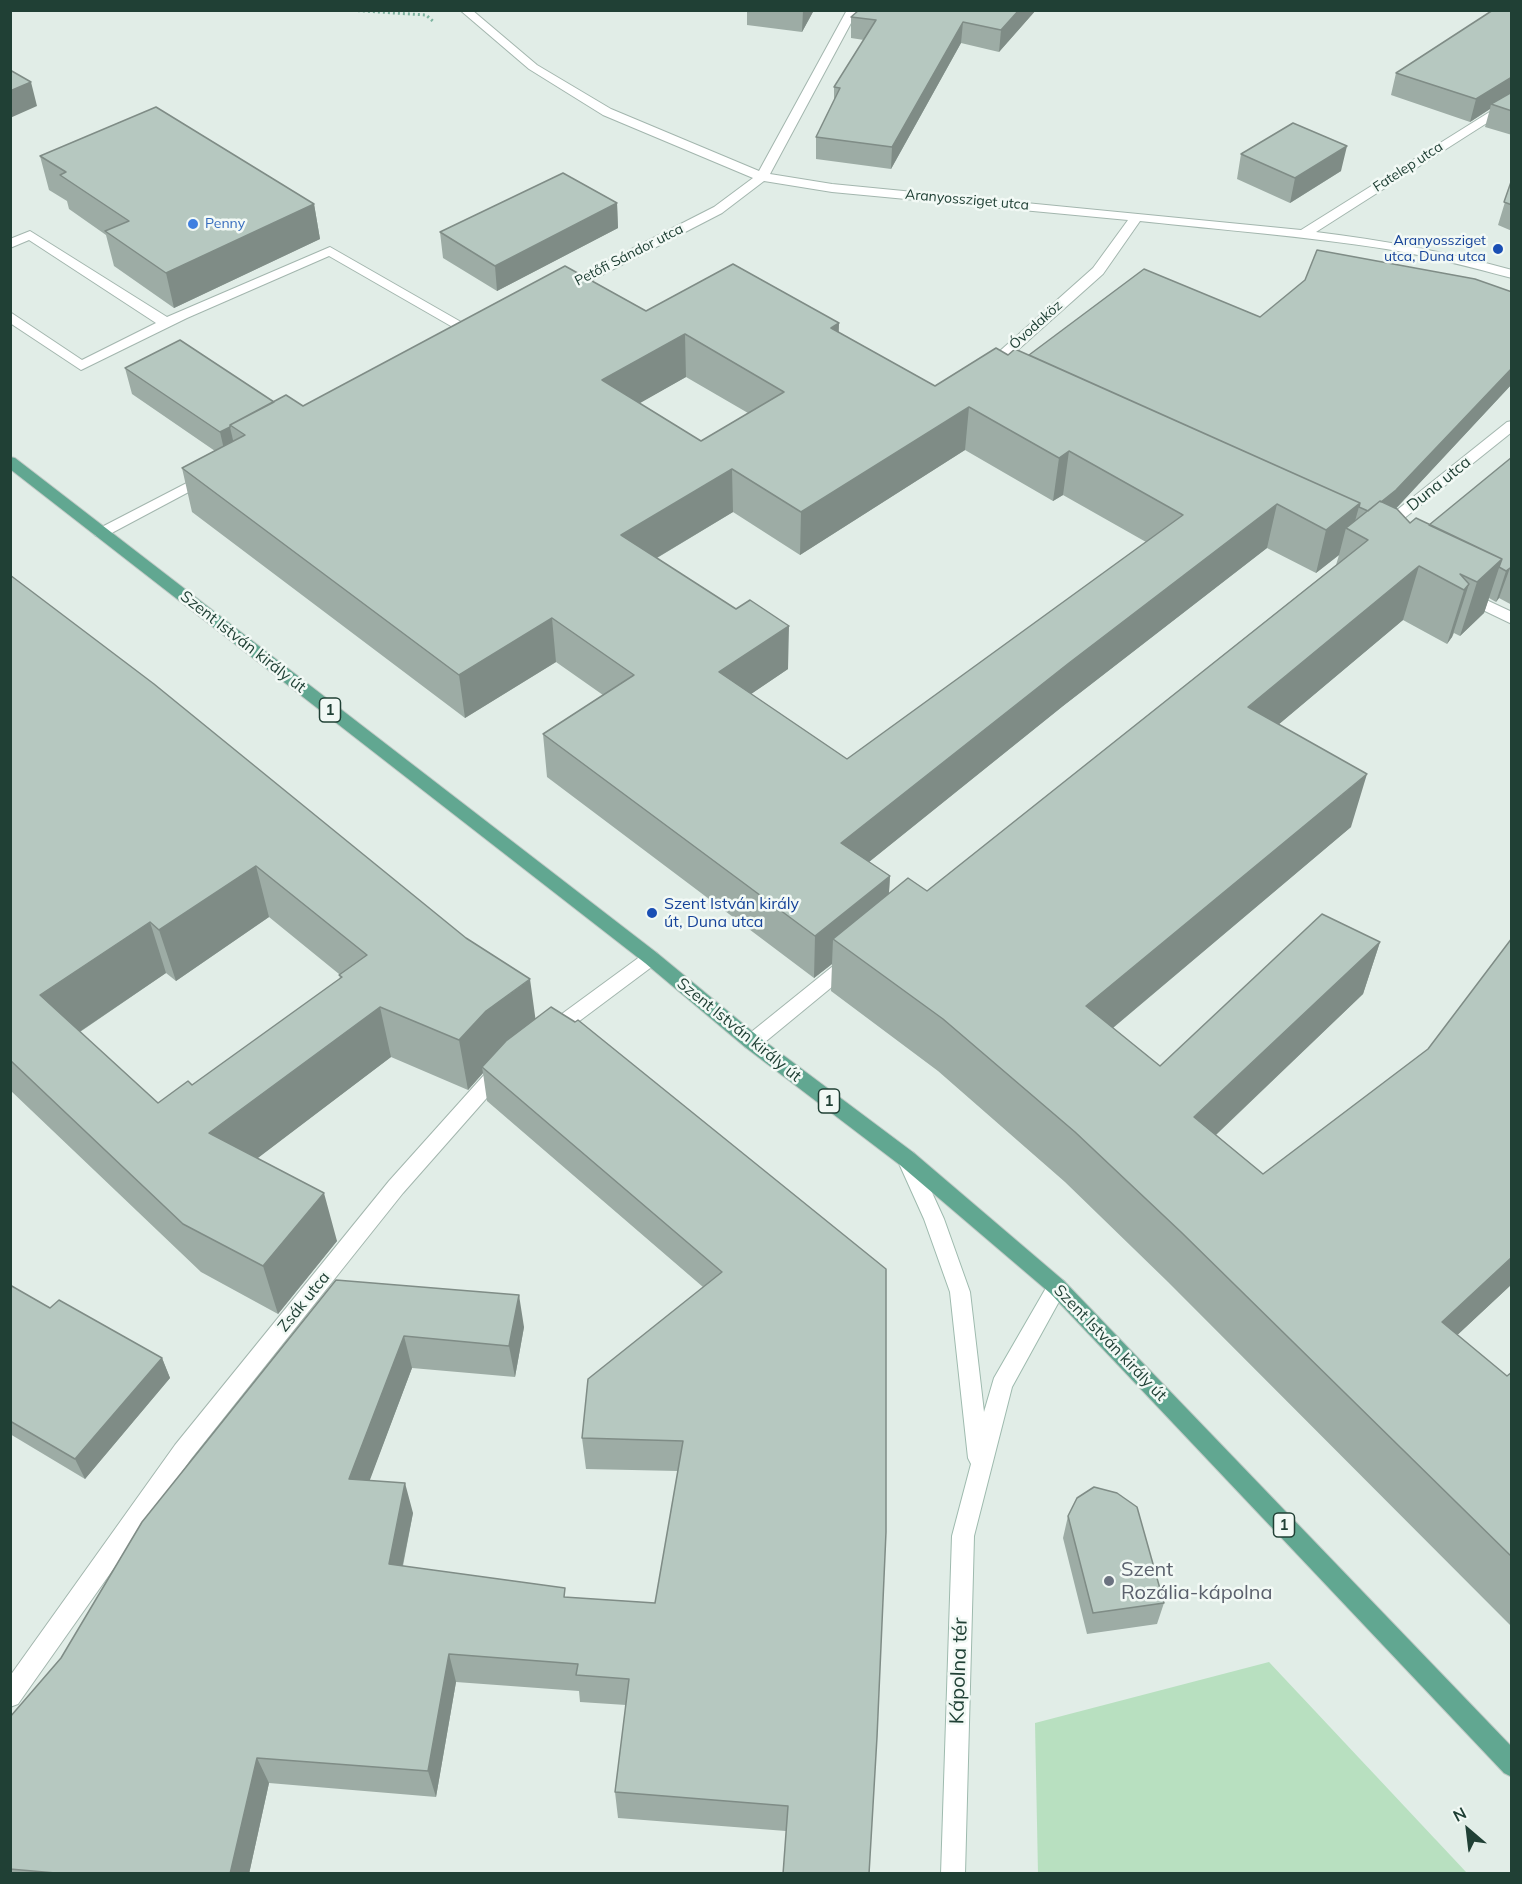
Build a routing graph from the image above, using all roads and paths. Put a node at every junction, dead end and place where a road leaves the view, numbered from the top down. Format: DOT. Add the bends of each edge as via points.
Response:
graph roads {
  1 [pos="853,10"];
  2 [pos="471,12"];
  3 [pos="1512,101"];
  4 [pos="762,177"];
  5 [pos="1136,217"];
  6 [pos="1305,233"];
  7 [pos="10,244"];
  8 [pos="1512,274"];
  9 [pos="549,297"];
  10 [pos="10,316"];
  11 [pos="166,323"];
  12 [pos="475,334"];
  13 [pos="995,376"];
  14 [pos="1512,425"];
  15 [pos="10,461"];
  16 [pos="224,468"];
  17 [pos="101,532"];
  18 [pos="1373,537"];
  19 [pos="1448,587"];
  20 [pos="1512,619"];
  21 [pos="863,952"];
  22 [pos="651,958"];
  23 [pos="539,1041"];
  24 [pos="752,1042"];
  25 [pos="511,1062"];
  26 [pos="907,1159"];
  27 [pos="1057,1287"];
  28 [pos="981,1470"];
  29 [pos="10,1696"];
  30 [pos="1512,1765"];
  31 [pos="953,1874"];
  1 -- 4 [label="street, Petőfi Sándor utca"];
  2 -- 4 [label="street, Aranyossziget utca" via="533,67 607,112"];
  3 -- 6 [label="street, Fatelep utca"];
  4 -- 5 [label="street, Aranyossziget utca" via="832,188"];
  4 -- 9 [label="street, Petőfi Sándor utca" via="718,210"];
  5 -- 6 [label="street, Aranyossziget utca"];
  5 -- 13 [label="street, Óvodaköz" via="1098,271 984,372"];
  6 -- 8 [label="street, Aranyossziget utca" via="1471,261"];
  7 -- 11 [label="street" via="30,235"];
  10 -- 11 [label="street" via="81,366"];
  11 -- 12 [label="street" via="330,251"];
  14 -- 18 [label="street, Duna utca"];
  15 -- 17 [label="main road, Szent István király út / 1"];
  16 -- 17 [label="street"];
  17 -- 22 [label="main road, Szent István király út / 1"];
  19 -- 20 [label="street"];
  21 -- 24 [label="street"];
  22 -- 23 [label="street"];
  22 -- 24 [label="main road, Szent István király út / 1"];
  24 -- 26 [label="main road, Szent István király út / 1"];
  25 -- 29 [label="street, Zsák utca" via="396,1187 183,1452"];
  26 -- 27 [label="main road, Szent István király út / 1"];
  26 -- 28 [label="street, Kápolna tér" via="960,1292"];
  27 -- 28 [label="street, Kápolna tér" via="1002,1385"];
  27 -- 30 [label="main road, Szent István király út / 1"];
  28 -- 31 [label="street, Kápolna tér" via="963,1536"];
}
